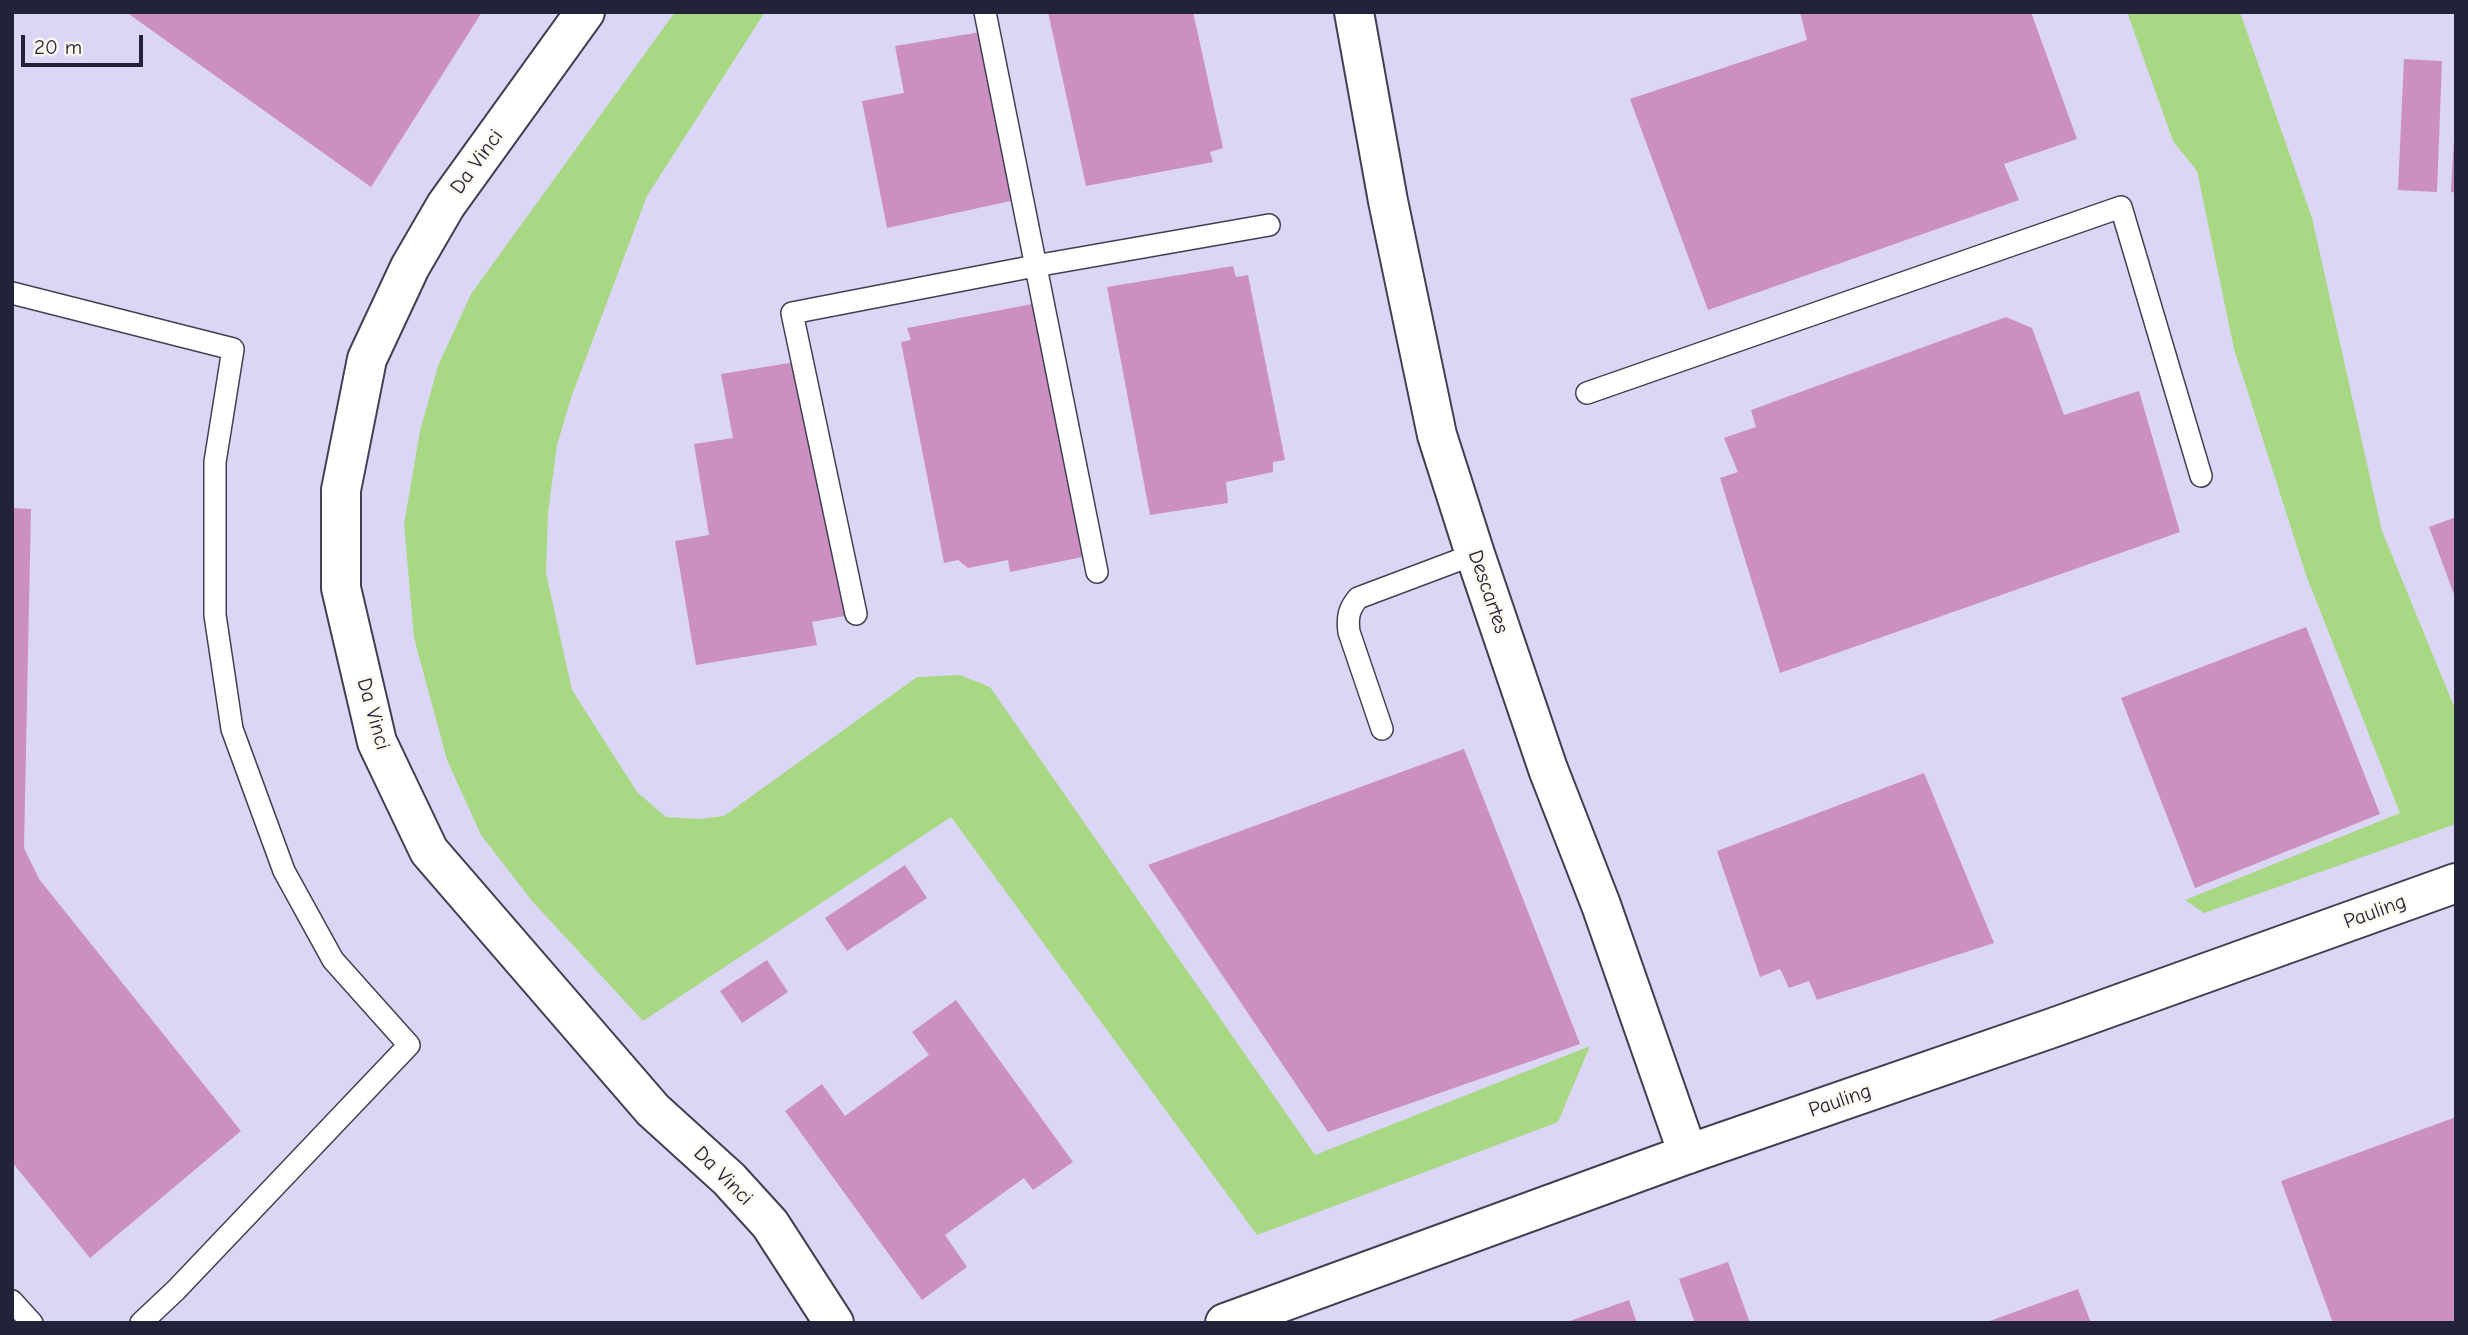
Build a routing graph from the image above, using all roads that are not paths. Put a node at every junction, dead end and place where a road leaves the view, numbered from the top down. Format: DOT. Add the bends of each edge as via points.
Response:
graph roads {
  1 [pos="585,12"];
  2 [pos="985,12"];
  3 [pos="1354,12"];
  4 [pos="1269,225"];
  5 [pos="1035,266"];
  6 [pos="12,293"];
  7 [pos="1587,393"];
  8 [pos="2201,476"];
  9 [pos="1475,554"];
  10 [pos="1097,572"];
  11 [pos="856,614"];
  12 [pos="1382,729"];
  13 [pos="2456,883"];
  14 [pos="1688,1154"];
  15 [pos="12,1301"];
  16 [pos="32,1323"];
  17 [pos="141,1323"];
  18 [pos="834,1323"];
  19 [pos="1225,1323"];
  1 -- 18 [label="street, Da Vinci" via="446,205 410,267 367,359 341,490 341,588 377,742 429,851 653,1110 729,1179 770,1224"];
  2 -- 5 [label="lane"];
  3 -- 9 [label="street, Descartes" via="1437,435"];
  4 -- 5 [label="lane"];
  5 -- 10 [label="lane"];
  5 -- 11 [label="lane" via="792,313"];
  6 -- 17 [label="lane" via="233,349 215,462 215,615 232,729 284,871 333,960 409,1045"];
  7 -- 8 [label="lane" via="2121,207"];
  9 -- 12 [label="lane" via="1358,598 1350,608 1349,632"];
  9 -- 14 [label="street, Descartes"];
  13 -- 14 [label="street, Pauling"];
  14 -- 19 [label="street, Pauling"];
  15 -- 16 [label="lane"];
}
